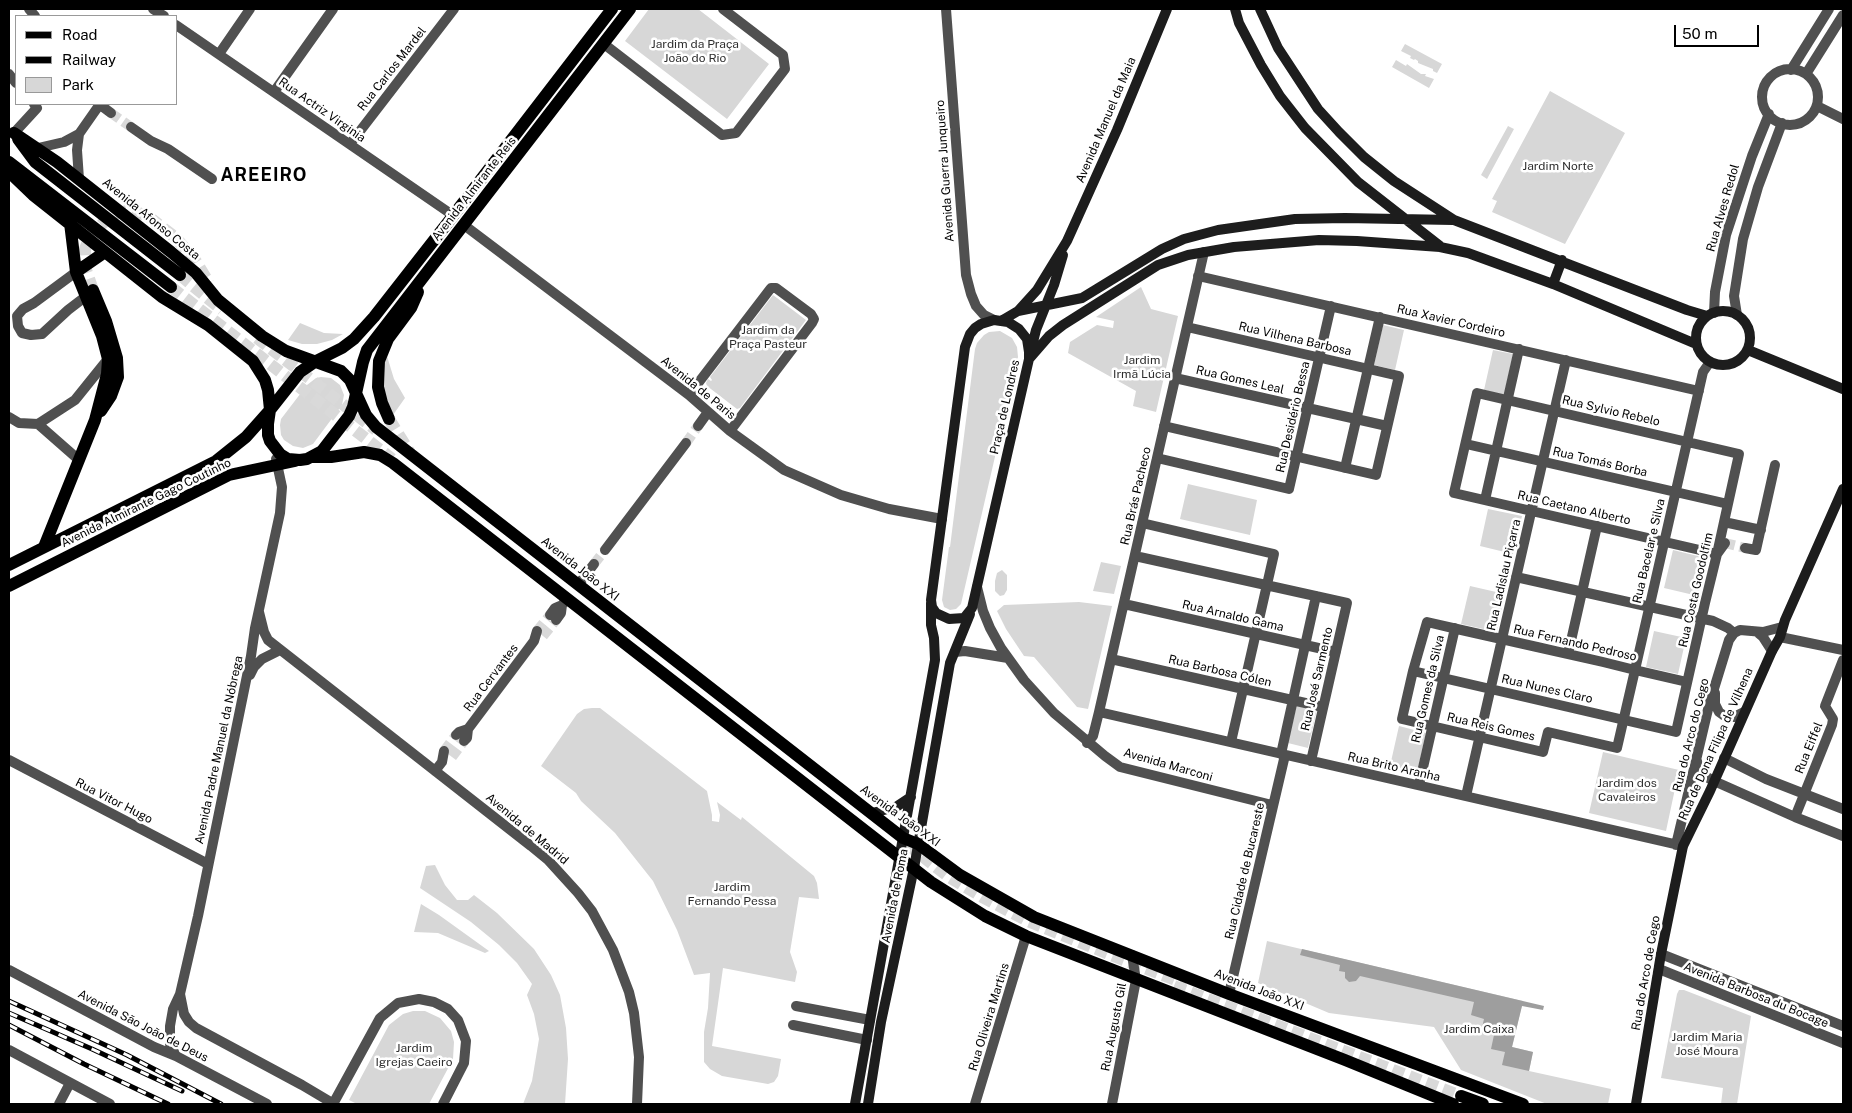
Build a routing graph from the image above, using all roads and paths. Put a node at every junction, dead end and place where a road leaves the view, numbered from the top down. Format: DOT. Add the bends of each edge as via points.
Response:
graph roads {
  1 [pos="250,9"];
  2 [pos="333,9"];
  3 [pos="454,9"];
  4 [pos="612,9"];
  5 [pos="630,9"];
  6 [pos="723,9"];
  7 [pos="946,9"];
  8 [pos="1167,9"];
  9 [pos="1235,9"];
  10 [pos="1260,9"];
  11 [pos="1829,9"];
  12 [pos="1843,15"];
  13 [pos="178,26"];
  14 [pos="604,44"];
  15 [pos="219,54"];
  16 [pos="1791,70"];
  17 [pos="1806,74"];
  18 [pos="274,92"];
  19 [pos="35,105"];
  20 [pos="99,105"];
  21 [pos="101,105"];
  22 [pos="1817,106"];
  23 [pos="112,113"];
  24 [pos="1769,114"];
  25 [pos="1843,119"];
  26 [pos="1782,123"];
  27 [pos="132,127"];
  28 [pos="11,130"];
  29 [pos="79,134"];
  30 [pos="350,144"];
  31 [pos="38,148"];
  32 [pos="9,162"];
  33 [pos="9,172"];
  34 [pos="80,179"];
  35 [pos="212,179"];
  36 [pos="454,216"];
  37 [pos="1404,219"];
  38 [pos="1454,220"];
  39 [pos="70,223"];
  40 [pos="464,224"];
  41 [pos="1067,241"];
  42 [pos="1440,246"];
  43 [pos="104,252"];
  44 [pos="1204,252"];
  45 [pos="1562,260"];
  46 [pos="76,272"];
  47 [pos="180,276"];
  48 [pos="1198,276"];
  49 [pos="422,278"];
  50 [pos="1553,284"];
  51 [pos="171,287"];
  52 [pos="89,294"];
  53 [pos="1046,305"];
  54 [pos="1331,306"];
  55 [pos="1018,311"];
  56 [pos="1711,315"];
  57 [pos="1737,315"];
  58 [pos="1380,317"];
  59 [pos="998,320"];
  60 [pos="1187,327"];
  61 [pos="1696,344"];
  62 [pos="1519,350"];
  63 [pos="1748,350"];
  64 [pos="1320,358"];
  65 [pos="108,359"];
  66 [pos="1029,359"];
  67 [pos="1566,360"];
  68 [pos="316,361"];
  69 [pos="1710,362"];
  70 [pos="1368,369"];
  71 [pos="1175,378"];
  72 [pos="1843,389"];
  73 [pos="1698,391"];
  74 [pos="356,394"];
  75 [pos="689,395"];
  76 [pos="1508,400"];
  77 [pos="1308,408"];
  78 [pos="270,410"];
  79 [pos="1554,411"];
  80 [pos="708,412"];
  81 [pos="9,417"];
  82 [pos="390,419"];
  83 [pos="1357,419"];
  84 [pos="95,420"];
  85 [pos="38,424"];
  86 [pos="698,426"];
  87 [pos="1164,426"];
  88 [pos="1387,426"];
  89 [pos="730,431"];
  90 [pos="1687,441"];
  91 [pos="686,443"];
  92 [pos="1466,444"];
  93 [pos="273,446"];
  94 [pos="1496,451"];
  95 [pos="1739,454"];
  96 [pos="314,457"];
  97 [pos="1297,457"];
  98 [pos="1157,458"];
  99 [pos="79,460"];
  100 [pos="300,460"];
  101 [pos="1542,461"];
  102 [pos="277,464"];
  103 [pos="1776,464"];
  104 [pos="1346,468"];
  105 [pos="1843,489"];
  106 [pos="1675,492"];
  107 [pos="1485,500"];
  108 [pos="1728,504"];
  109 [pos="1531,511"];
  110 [pos="942,519"];
  111 [pos="1724,522"];
  112 [pos="1142,523"];
  113 [pos="1597,526"];
  114 [pos="1761,530"];
  115 [pos="1664,542"];
  116 [pos="1725,543"];
  117 [pos="44,548"];
  118 [pos="1745,548"];
  119 [pos="605,550"];
  120 [pos="1717,554"];
  121 [pos="1135,556"];
  122 [pos="594,564"];
  123 [pos="9,565"];
  124 [pos="1516,576"];
  125 [pos="578,585"];
  126 [pos="1267,585"];
  127 [pos="9,586"];
  128 [pos="977,587"];
  129 [pos="1582,592"];
  130 [pos="1316,596"];
  131 [pos="932,600"];
  132 [pos="565,602"];
  133 [pos="1124,604"];
  134 [pos="1649,606"];
  135 [pos="972,608"];
  136 [pos="259,612"];
  137 [pos="553,617"];
  138 [pos="1702,619"];
  139 [pos="1454,628"];
  140 [pos="1757,632"];
  141 [pos="1781,632"];
  142 [pos="540,633"];
  143 [pos="1734,633"];
  144 [pos="1256,634"];
  145 [pos="1502,639"];
  146 [pos="1305,645"];
  147 [pos="280,650"];
  148 [pos="1843,650"];
  149 [pos="1772,651"];
  150 [pos="955,652"];
  151 [pos="1336,652"];
  152 [pos="1568,654"];
  153 [pos="1008,658"];
  154 [pos="1111,659"];
  155 [pos="1843,660"];
  156 [pos="1635,670"];
  157 [pos="1413,671"];
  158 [pos="1443,678"];
  159 [pos="246,682"];
  160 [pos="1688,682"];
  161 [pos="1243,689"];
  162 [pos="1491,689"];
  163 [pos="1715,690"];
  164 [pos="1293,700"];
  165 [pos="1323,707"];
  166 [pos="1099,712"];
  167 [pos="1744,712"];
  168 [pos="1624,720"];
  169 [pos="1432,726"];
  170 [pos="1676,732"];
  171 [pos="1480,737"];
  172 [pos="460,738"];
  173 [pos="1231,742"];
  174 [pos="1087,743"];
  175 [pos="1617,748"];
  176 [pos="448,754"];
  177 [pos="1283,754"];
  178 [pos="1724,758"];
  179 [pos="9,760"];
  180 [pos="1311,760"];
  181 [pos="1697,761"];
  182 [pos="435,771"];
  183 [pos="1714,781"];
  184 [pos="1419,786"];
  185 [pos="1804,794"];
  186 [pos="1466,796"];
  187 [pos="911,797"];
  188 [pos="1272,806"];
  189 [pos="1843,809"];
  190 [pos="872,814"];
  191 [pos="1795,817"];
  192 [pos="1843,836"];
  193 [pos="903,838"];
  194 [pos="918,844"];
  195 [pos="1680,846"];
  196 [pos="900,858"];
  197 [pos="208,864"];
  198 [pos="914,868"];
  199 [pos="1034,917"];
  200 [pos="1026,936"];
  201 [pos="1661,954"];
  202 [pos="1132,955"];
  203 [pos="1658,969"];
  204 [pos="9,970"];
  205 [pos="1136,980"];
  206 [pos="180,994"];
  207 [pos="1229,994"];
  208 [pos="796,1006"];
  209 [pos="870,1020"];
  210 [pos="881,1022"];
  211 [pos="793,1025"];
  212 [pos="1843,1026"];
  213 [pos="196,1028"];
  214 [pos="171,1038"];
  215 [pos="866,1040"];
  216 [pos="1843,1043"];
  217 [pos="1363,1045"];
  218 [pos="9,1050"];
  219 [pos="176,1056"];
  220 [pos="1345,1060"];
  221 [pos="70,1083"];
  222 [pos="1457,1100"];
  223 [pos="59,1104"];
  224 [pos="110,1104"];
  225 [pos="267,1104"];
  226 [pos="333,1104"];
  227 [pos="442,1104"];
  228 [pos="637,1104"];
  229 [pos="855,1104"];
  230 [pos="868,1104"];
  231 [pos="975,1104"];
  232 [pos="1112,1104"];
  233 [pos="1483,1104"];
  234 [pos="1523,1104"];
  235 [pos="1636,1104"];
  1 -- 15 [label="street"];
  2 -- 18 [label="street"];
  3 -- 30 [label="street, Rua Carlos Mardel"];
  4 -- 36 [label="main road, Avenida Almirante Reis"];
  5 -- 14 [label="main road, Avenida Almirante Reis"];
  6 -- 14 [label="street" via="783,55 785,69 736,133 722,135"];
  7 -- 59 [label="street, Avenida Guerra Junqueiro" via="966,275 976,306 984,315"];
  8 -- 41 [label="street, Avenida Manuel da Maia"];
  9 -- 37 [label="street" via="1261,65 1305,128 1358,182"];
  10 -- 38 [label="street" via="1278,48 1318,109 1339,132 1394,181"];
  11 -- 16 [label="street"];
  12 -- 17 [label="street"];
  13 -- 15 [label="street, Rua Actriz Virginia"];
  14 -- 40 [label="main road, Avenida Almirante Reis"];
  15 -- 18 [label="street, Rua Actriz Virginia"];
  16 -- 17 [label="street"];
  16 -- 24 [label="street" via="1776,74 1766,85 1763,101"];
  17 -- 22 [label="street" via="1817,90"];
  18 -- 30 [label="street, Rua Actriz Virginia"];
  19 -- 28 [label="street" via="37,108"];
  20 -- 29 [label="street"];
  21 -- 23 [label="street"];
  22 -- 25 [label="street"];
  22 -- 26 [label="street" via="1802,123"];
  24 -- 26 [label="street"];
  24 -- 56 [label="street, Rua Alves Redol" via="1726,236"];
  26 -- 57 [label="street" via="1743,239 1734,296"];
  27 -- 35 [label="street"];
  28 -- 31 [label="main road, Avenida Afonso Costa"];
  28 -- 47 [label="main road, Avenida Afonso Costa" via="36,162"];
  29 -- 31 [label="street" via="64,142"];
  29 -- 34 [label="street" via="76,150"];
  30 -- 36 [label="street, Rua Actriz Virginia"];
  31 -- 34 [label="main road, Avenida Afonso Costa"];
  32 -- 51 [label="main road"];
  33 -- 39 [label="main road" via="32,195"];
  34 -- 68 [label="main road, Avenida Afonso Costa" via="172,252 196,273 218,300 262,336 278,347"];
  36 -- 40 [label="main road"];
  36 -- 68 [label="main road, Avenida Almirante Reis" via="362,331 342,348"];
  37 -- 38 [label="street"];
  37 -- 42 [label="street"];
  37 -- 53 [label="street" via="1282,220 1207,232 1162,249 1087,296"];
  38 -- 45 [label="street"];
  39 -- 43 [label="main road"];
  39 -- 46 [label="main road"];
  40 -- 49 [label="main road, Avenida Almirante Reis"];
  40 -- 75 [label="street, Avenida de Paris"];
  41 -- 53 [label="street, Avenida Manuel da Maia"];
  41 -- 55 [label="street, Avenida Manuel da Maia" via="1040,287"];
  42 -- 44 [label="street" via="1328,240"];
  42 -- 50 [label="street"];
  43 -- 46 [label="main road"];
  43 -- 78 [label="main road" via="162,297 208,324 253,361 265,380"];
  44 -- 48 [label="street, Rua Brás Pacheco"];
  44 -- 66 [label="street" via="1166,262 1140,274 1056,331"];
  45 -- 50 [label="street"];
  45 -- 56 [label="street" via="1688,310"];
  46 -- 52 [label="main road"];
  46 -- 52 [label="street" via="23,309 18,316 22,333 31,336 42,334"];
  48 -- 54 [label="street, Rua Xavier Cordeiro"];
  48 -- 60 [label="street, Rua Brás Pacheco"];
  49 -- 74 [label="main road, Avenida Almirante Reis" via="368,350"];
  49 -- 82 [label="main road" via="415,301 388,339 379,362 378,387"];
  50 -- 61 [label="street"];
  52 -- 65 [label="main road"];
  52 -- 84 [label="main road" via="106,321 118,358 118,377 111,396"];
  53 -- 55 [label="street"];
  53 -- 66 [label="street, Avenida Manuel da Maia"];
  54 -- 58 [label="street, Rua Xavier Cordeiro"];
  54 -- 64 [label="street, Rua Desidério Bessa"];
  55 -- 59 [label="street, Avenida Manuel da Maia"];
  56 -- 57 [label="street" via="1730,312"];
  56 -- 61 [label="street" via="1698,328"];
  57 -- 63 [label="street" via="1748,326"];
  58 -- 62 [label="street, Rua Xavier Cordeiro"];
  58 -- 70 [label="street"];
  59 -- 66 [label="street, Praça de Londres" via="1014,325 1023,334"];
  59 -- 110 [label="street" via="975,328 965,346"];
  60 -- 64 [label="street, Rua Vilhena Barbosa"];
  60 -- 71 [label="street, Rua Brás Pacheco"];
  61 -- 69 [label="street"];
  62 -- 67 [label="street, Rua Xavier Cordeiro"];
  62 -- 76 [label="street"];
  63 -- 69 [label="street" via="1732,364 1724,366"];
  63 -- 72 [label="street"];
  64 -- 70 [label="street, Rua Vilhena Barbosa"];
  64 -- 77 [label="street, Rua Desidério Bessa"];
  65 -- 84 [label="main road"];
  65 -- 85 [label="street" via="76,400"];
  66 -- 128 [label="street, Praça de Londres"];
  67 -- 73 [label="street, Rua Xavier Cordeiro"];
  67 -- 79 [label="street, Rua Ladislau Piçarra"];
  68 -- 74 [label="main road" via="341,371 350,380"];
  68 -- 78 [label="main road" via="300,372"];
  69 -- 73 [label="street, Rua Bacelar e Silva" via="1703,372"];
  70 -- 83 [label="street"];
  70 -- 88 [label="street, Rua Vilhena Barbosa" via="1399,376"];
  71 -- 77 [label="street, Rua Gomes Leal"];
  71 -- 87 [label="street, Rua Brás Pacheco"];
  73 -- 90 [label="street, Rua Bacelar e Silva"];
  74 -- 96 [label="main road" via="349,416"];
  74 -- 125 [label="main road, Avenida João XXI" via="376,427"];
  75 -- 80 [label="street, Avenida de Paris"];
  75 -- 89 [label="street" via="771,288 776,288 812,314 812,323"];
  76 -- 79 [label="street, Rua Sylvio Rebelo"];
  76 -- 92 [label="street, Rua Sylvio Rebelo" via="1477,393"];
  76 -- 94 [label="street"];
  77 -- 83 [label="street, Rua Gomes Leal"];
  77 -- 97 [label="street, Rua Desidério Bessa"];
  78 -- 93 [label="main road" via="268,435"];
  78 -- 117 [label="main road, Avenida Almirante Gago Coutinho" via="246,437 216,461"];
  79 -- 90 [label="street, Rua Sylvio Rebelo"];
  79 -- 101 [label="street, Rua Ladislau Piçarra"];
  80 -- 86 [label="street"];
  80 -- 89 [label="street, Avenida de Paris"];
  81 -- 85 [label="street" via="19,423"];
  83 -- 88 [label="street, Rua Gomes Leal"];
  83 -- 104 [label="street"];
  84 -- 99 [label="main road"];
  85 -- 99 [label="street"];
  87 -- 97 [label="street"];
  87 -- 98 [label="street, Rua Brás Pacheco"];
  88 -- 104 [label="street" via="1376,475"];
  89 -- 110 [label="street, Avenida de Paris" via="768,460 800,478 879,506"];
  90 -- 95 [label="street, Rua Sylvio Rebelo"];
  90 -- 106 [label="street, Rua Bacelar e Silva"];
  91 -- 119 [label="street"];
  92 -- 94 [label="street, Rua Tomás Borba"];
  92 -- 107 [label="street, Rua Caetano Alberto" via="1454,493"];
  93 -- 100 [label="main road" via="283,456"];
  93 -- 102 [label="street, Avenida Padre Manuel da Nóbrega"];
  94 -- 101 [label="street, Rua Tomás Borba"];
  94 -- 107 [label="street"];
  95 -- 108 [label="street, Rua Costa Goodolfim"];
  96 -- 100 [label="main road"];
  96 -- 132 [label="main road" via="364,452 380,455"];
  97 -- 98 [label="street, Rua Desidério Bessa" via="1289,489"];
  97 -- 104 [label="street"];
  98 -- 112 [label="street, Rua Brás Pacheco"];
  99 -- 117 [label="main road"];
  100 -- 102 [label="main road, Avenida Almirante Gago Coutinho"];
  101 -- 106 [label="street, Rua Tomás Borba"];
  101 -- 109 [label="street, Rua Ladislau Piçarra"];
  102 -- 127 [label="main road, Avenida Almirante Gago Coutinho" via="229,475"];
  102 -- 136 [label="street, Avenida Padre Manuel da Nóbrega" via="282,497"];
  103 -- 114 [label="street"];
  105 -- 141 [label="street"];
  106 -- 108 [label="street, Rua Tomás Borba"];
  106 -- 115 [label="street, Rua Bacelar e Silva"];
  107 -- 109 [label="street, Rua Caetano Alberto"];
  108 -- 111 [label="street, Rua Costa Goodolfim"];
  109 -- 113 [label="street, Rua Caetano Alberto"];
  109 -- 124 [label="street, Rua Ladislau Piçarra"];
  110 -- 131 [label="street"];
  111 -- 114 [label="street"];
  111 -- 120 [label="street, Rua Costa Goodolfim"];
  112 -- 121 [label="street, Rua Brás Pacheco"];
  112 -- 126 [label="street" via="1274,554"];
  113 -- 115 [label="street, Rua Caetano Alberto"];
  113 -- 129 [label="street"];
  114 -- 118 [label="street" via="1756,550"];
  115 -- 120 [label="street, Rua Caetano Alberto"];
  115 -- 134 [label="street, Rua Bacelar e Silva"];
  116 -- 120 [label="street"];
  117 -- 123 [label="main road, Avenida Almirante Gago Coutinho"];
  120 -- 138 [label="street, Rua Costa Goodolfim"];
  121 -- 126 [label="street"];
  121 -- 133 [label="street, Rua Brás Pacheco"];
  122 -- 125 [label="street"];
  124 -- 129 [label="street"];
  124 -- 145 [label="street, Rua Ladislau Piçarra"];
  125 -- 132 [label="main road"];
  125 -- 190 [label="main road, Avenida João XXI"];
  126 -- 130 [label="street"];
  126 -- 144 [label="street"];
  128 -- 135 [label="street, Praça de Londres"];
  128 -- 153 [label="street, Avenida Marconi" via="986,619"];
  129 -- 134 [label="street"];
  129 -- 152 [label="street"];
  130 -- 146 [label="street, Rua Cidade de Bucareste"];
  130 -- 151 [label="street, Rua José Sarmento" via="1347,603"];
  131 -- 135 [label="street" via="936,613 949,619 964,618"];
  131 -- 187 [label="street, Avenida de Roma" via="934,660"];
  132 -- 137 [label="street" via="561,613"];
  132 -- 196 [label="main road"];
  133 -- 144 [label="street, Rua Arnaldo Gama"];
  133 -- 154 [label="street, Rua Brás Pacheco"];
  134 -- 138 [label="street"];
  134 -- 156 [label="street, Rua Bacelar e Silva"];
  135 -- 150 [label="street, Avenida de Roma"];
  136 -- 147 [label="street, Avenida de Madrid" via="268,640"];
  136 -- 159 [label="street, Avenida Padre Manuel da Nóbrega"];
  138 -- 143 [label="street" via="1722,624"];
  138 -- 160 [label="street, Rua Costa Goodolfim"];
  139 -- 145 [label="street, Rua Fernando Pedroso"];
  139 -- 157 [label="street, Rua Fernando Pedroso" via="1427,622"];
  139 -- 158 [label="street, Rua Gomes da Silva"];
  140 -- 141 [label="street"];
  140 -- 143 [label="street" via="1740,630"];
  140 -- 149 [label="street"];
  141 -- 148 [label="street"];
  141 -- 149 [label="street, Rua de Dona Filipa de Vilhena"];
  142 -- 172 [label="street, Rua Cervantes" via="468,729 466,738"];
  143 -- 163 [label="street, Rua do Arco do Cego" via="1729,640"];
  144 -- 146 [label="street, Rua Arnaldo Gama"];
  144 -- 161 [label="street"];
  145 -- 152 [label="street, Rua Fernando Pedroso"];
  145 -- 162 [label="street, Rua Ladislau Piçarra"];
  146 -- 151 [label="street, Rua Arnaldo Gama"];
  146 -- 164 [label="street, Rua Cidade de Bucareste"];
  147 -- 159 [label="street" via="258,663"];
  147 -- 182 [label="street, Avenida de Madrid"];
  149 -- 167 [label="street, Rua de Dona Filipa de Vilhena"];
  150 -- 153 [label="street"];
  150 -- 194 [label="street, Avenida de Roma" via="950,663"];
  151 -- 165 [label="street, Rua José Sarmento"];
  152 -- 156 [label="street, Rua Fernando Pedroso"];
  153 -- 174 [label="street, Avenida Marconi" via="1039,697"];
  154 -- 161 [label="street, Rua Barbosa Cólen"];
  154 -- 166 [label="street, Rua Brás Pacheco"];
  155 -- 185 [label="street, Rua Eiffel" via="1826,706 1833,719 1832,724"];
  156 -- 160 [label="street, Rua Fernando Pedroso"];
  156 -- 168 [label="street, Rua Bacelar e Silva"];
  157 -- 158 [label="street, Rua Nunes Claro"];
  157 -- 169 [label="street, Rua Reis Gomes" via="1402,719"];
  158 -- 162 [label="street, Rua Nunes Claro"];
  158 -- 169 [label="street, Rua Gomes da Silva"];
  159 -- 197 [label="street, Avenida Padre Manuel da Nóbrega"];
  160 -- 170 [label="street, Rua Costa Goodolfim"];
  161 -- 164 [label="street, Rua Barbosa Cólen"];
  161 -- 173 [label="street"];
  162 -- 168 [label="street, Rua Nunes Claro"];
  162 -- 171 [label="street, Rua Ladislau Piçarra"];
  163 -- 167 [label="street" via="1719,712 1726,717"];
  163 -- 181 [label="street, Rua do Arco do Cego"];
  164 -- 165 [label="street, Rua Barbosa Cólen"];
  164 -- 177 [label="street, Rua Cidade de Bucareste"];
  165 -- 180 [label="street, Rua José Sarmento"];
  166 -- 173 [label="street, Rua Brito Aranha"];
  166 -- 174 [label="street, Rua Brás Pacheco" via="1093,736"];
  167 -- 178 [label="street, Rua de Dona Filipa de Vilhena"];
  168 -- 170 [label="street, Rua Nunes Claro"];
  168 -- 175 [label="street, Rua Bacelar e Silva"];
  169 -- 171 [label="street, Rua Reis Gomes"];
  169 -- 184 [label="street, Rua Gomes da Silva"];
  171 -- 175 [label="street, Rua Reis Gomes" via="1543,752 1548,732"];
  171 -- 186 [label="street, Rua Ladislau Piçarra"];
  173 -- 177 [label="street, Rua Brito Aranha"];
  174 -- 188 [label="street, Avenida Marconi" via="1120,767"];
  176 -- 182 [label="street"];
  177 -- 180 [label="street, Rua Brito Aranha"];
  177 -- 188 [label="street, Rua Cidade de Bucareste"];
  178 -- 183 [label="street, Rua de Dona Filipa de Vilhena"];
  178 -- 185 [label="street"];
  179 -- 197 [label="street, Rua Vitor Hugo"];
  180 -- 184 [label="street, Rua Brito Aranha"];
  181 -- 183 [label="street" via="1703,775"];
  181 -- 195 [label="street, Rua do Arco do Cego"];
  182 -- 228 [label="street, Avenida de Madrid" via="548,860 596,917 619,964 634,1013 639,1057"];
  183 -- 191 [label="street"];
  183 -- 195 [label="street, Rua de Dona Filipa de Vilhena"];
  184 -- 186 [label="street, Rua Brito Aranha"];
  185 -- 189 [label="street"];
  185 -- 191 [label="street, Rua Eiffel"];
  186 -- 195 [label="street, Rua Brito Aranha"];
  187 -- 190 [label="street" via="896,807"];
  187 -- 193 [label="street, Avenida de Roma"];
  188 -- 207 [label="street, Rua Cidade de Bucareste"];
  190 -- 193 [label="main road, Avenida João XXI"];
  191 -- 192 [label="street"];
  193 -- 194 [label="main road, Avenida João XXI"];
  193 -- 196 [label="street, Avenida de Roma"];
  194 -- 198 [label="street, Avenida de Roma"];
  194 -- 199 [label="main road, Avenida João XXI" via="960,875"];
  195 -- 201 [label="street, Rua do Arco de Cego"];
  196 -- 198 [label="main road"];
  196 -- 209 [label="street, Avenida de Roma"];
  197 -- 206 [label="street, Avenida Padre Manuel da Nóbrega"];
  198 -- 200 [label="main road" via="951,896"];
  198 -- 210 [label="street, Avenida de Roma"];
  199 -- 200 [label="main road"];
  199 -- 202 [label="main road, Avenida João XXI"];
  200 -- 205 [label="main road"];
  200 -- 231 [label="street, Rua Oliveira Martins"];
  201 -- 203 [label="street, Rua do Arco de Cego"];
  201 -- 212 [label="street, Avenida Barbosa du Bocage"];
  202 -- 205 [label="street, Rua Augusto Gil"];
  202 -- 207 [label="main road, Avenida João XXI"];
  203 -- 216 [label="street, Avenida Barbosa du Bocage"];
  203 -- 235 [label="street, Rua do Arco de Cego"];
  204 -- 219 [label="street, Avenida São João de Deus"];
  205 -- 220 [label="main road"];
  205 -- 232 [label="street, Rua Augusto Gil"];
  206 -- 213 [label="street, Avenida São João de Deus" via="184,1014"];
  206 -- 214 [label="street, Avenida Padre Manuel da Nóbrega" via="173,1008"];
  207 -- 217 [label="main road, Avenida João XXI"];
  208 -- 209 [label="street"];
  209 -- 210 [label="street"];
  209 -- 215 [label="street, Avenida de Roma"];
  210 -- 230 [label="street, Avenida de Roma"];
  211 -- 215 [label="street"];
  213 -- 214 [label="street, Avenida São João de Deus" via="183,1027"];
  213 -- 226 [label="street, Avenida São João de Deus"];
  214 -- 219 [label="street, Avenida Padre Manuel da Nóbrega"];
  215 -- 229 [label="street, Avenida de Roma"];
  217 -- 220 [label="main road" via="1350,1051"];
  217 -- 234 [label="main road, Avenida João XXI"];
  218 -- 221 [label="street"];
  219 -- 225 [label="street, Avenida São João de Deus"];
  220 -- 222 [label="main road"];
  221 -- 223 [label="street"];
  221 -- 224 [label="street"];
  222 -- 233 [label="main road"];
  226 -- 227 [label="street" via="380,1018 398,1003 419,999 441,1005 453,1014 462,1026 466,1041 464,1063"];
}
